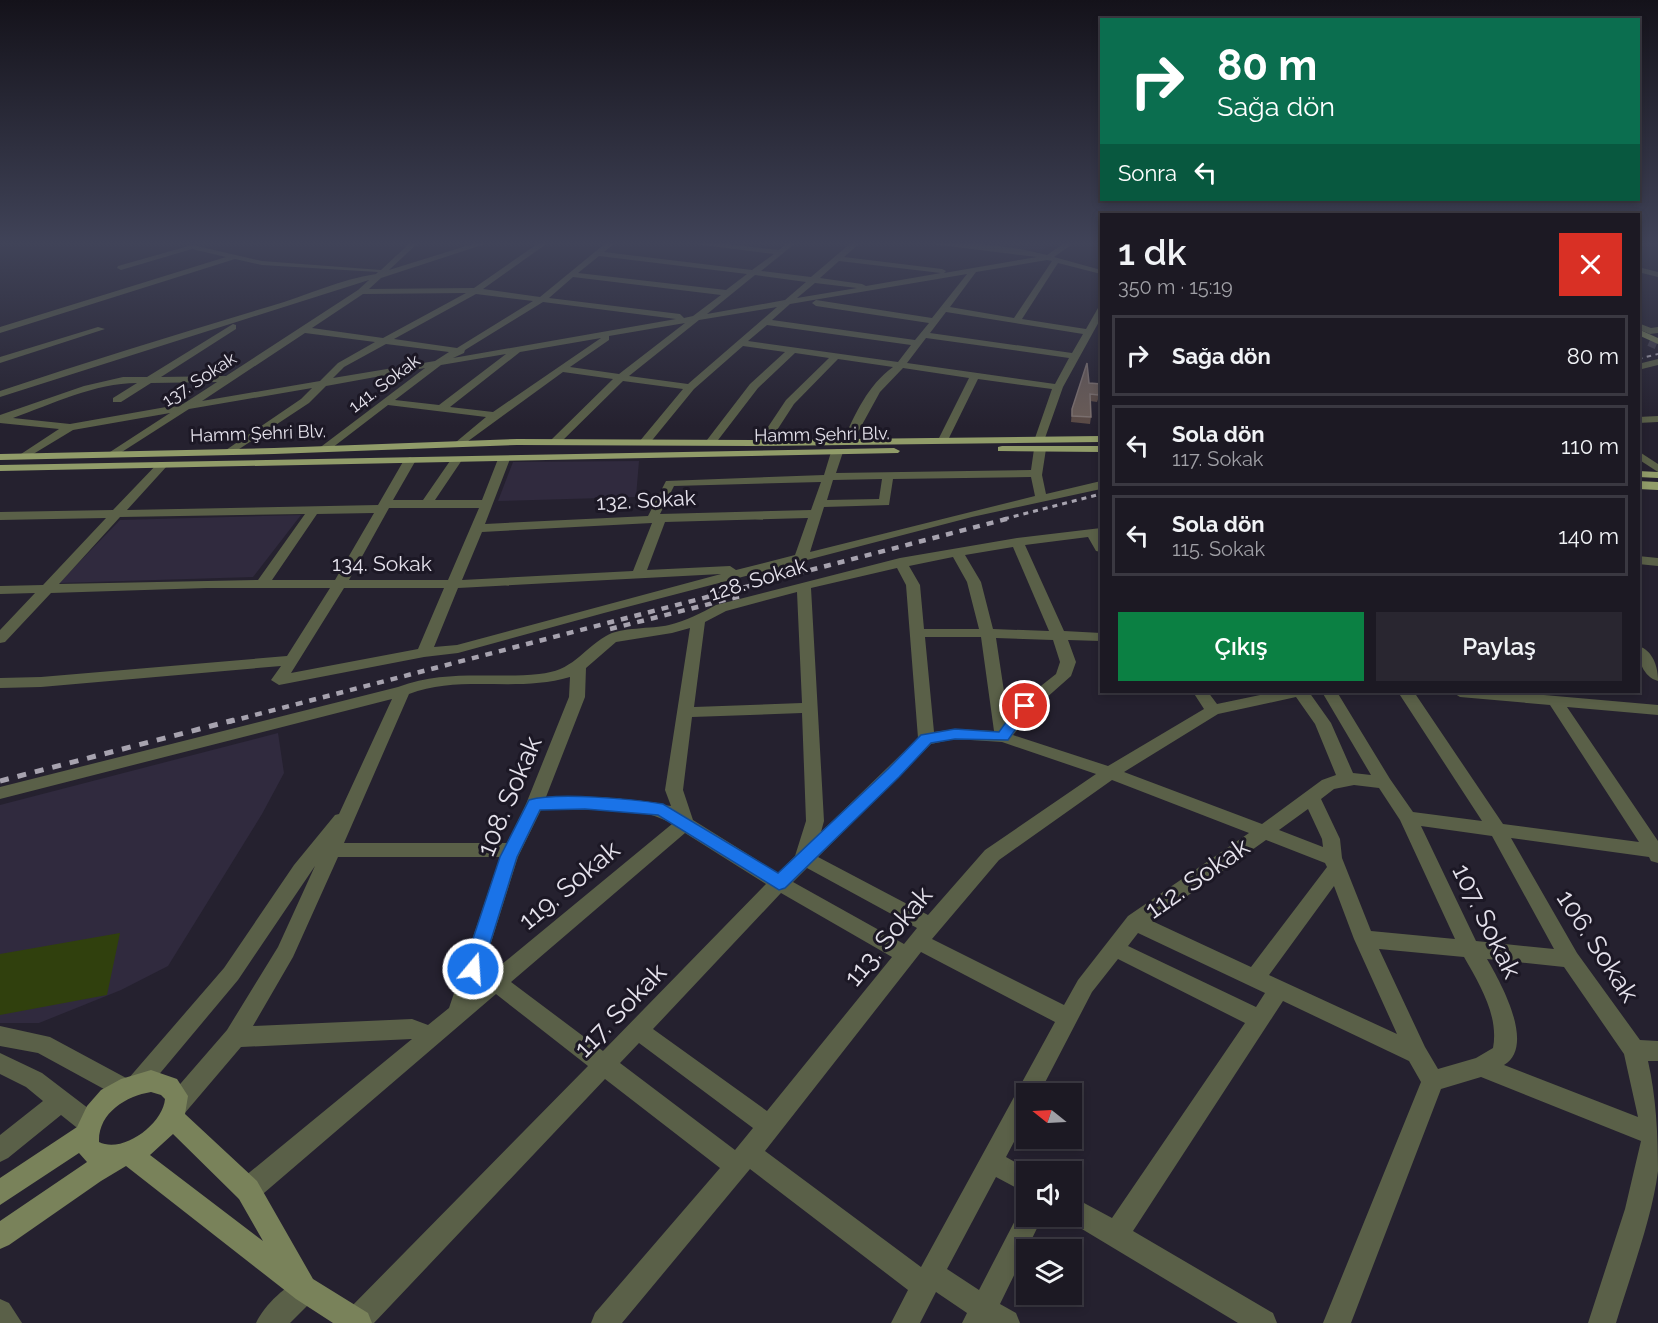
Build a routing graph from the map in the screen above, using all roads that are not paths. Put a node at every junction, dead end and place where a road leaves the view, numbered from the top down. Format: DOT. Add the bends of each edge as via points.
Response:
graph roads {
  1 [pos="84,304"];
  2 [pos="288,304"];
  3 [pos="342,304"];
  4 [pos="451,304"];
  5 [pos="533,304"];
  6 [pos="583,304"];
  7 [pos="714,304"];
  8 [pos="785,304"];
  9 [pos="788,304"];
  10 [pos="819,304"];
  11 [pos="948,304"];
  12 [pos="1026,304"];
  13 [pos="944,309"];
  14 [pos="642,312"];
  15 [pos="1100,312"];
  16 [pos="695,319"];
  17 [pos="935,321"];
  18 [pos="1016,321"];
  19 [pos="765,322"];
  20 [pos="233,327"];
  21 [pos="1640,328"];
  22 [pos="101,329"];
  23 [pos="0,330"];
  24 [pos="304,330"];
  25 [pos="1658,330"];
  26 [pos="1088,332"];
  27 [pos="1640,333"];
  28 [pos="611,335"];
  29 [pos="920,339"];
  30 [pos="384,340"];
  31 [pos="1653,341"];
  32 [pos="741,343"];
  33 [pos="518,350"];
  34 [pos="793,350"];
  35 [pos="460,351"];
  36 [pos="1074,356"];
  37 [pos="835,357"];
  38 [pos="0,360"];
  39 [pos="1658,362"];
  40 [pos="438,363"];
  41 [pos="900,366"];
  42 [pos="1640,366"];
  43 [pos="561,369"];
  44 [pos="975,375"];
  45 [pos="150,378"];
  46 [pos="620,378"];
  47 [pos="229,380"];
  48 [pos="325,382"];
  49 [pos="690,387"];
  50 [pos="1058,387"];
  51 [pos="0,394"];
  52 [pos="117,400"];
  53 [pos="386,402"];
  54 [pos="188,405"];
  55 [pos="442,408"];
  56 [pos="495,415"];
  57 [pos="1658,419"];
  58 [pos="0,420"];
  59 [pos="1640,420"];
  60 [pos="70,427"];
  61 [pos="1100,439"];
  62 [pos="943,440"];
  63 [pos="556,441"];
  64 [pos="848,441"];
  65 [pos="517,442"];
  66 [pos="645,442"];
  67 [pos="711,442"];
  68 [pos="764,442"];
  69 [pos="460,444"];
  70 [pos="1040,444"];
  71 [pos="324,449"];
  72 [pos="1100,449"];
  73 [pos="230,452"];
  74 [pos="837,452"];
  75 [pos="114,454"];
  76 [pos="25,456"];
  77 [pos="1640,456"];
  78 [pos="0,457"];
  79 [pos="504,459"];
  80 [pos="543,459"];
  81 [pos="410,460"];
  82 [pos="456,460"];
  83 [pos="163,464"];
  84 [pos="0,468"];
  85 [pos="1658,469"];
  86 [pos="1036,473"];
  87 [pos="1640,475"];
  88 [pos="888,476"];
  89 [pos="828,477"];
  90 [pos="1100,484"];
  91 [pos="1658,484"];
  92 [pos="1640,485"];
  93 [pos="1041,497"];
  94 [pos="428,503"];
  95 [pos="487,504"];
  96 [pos="383,506"];
  97 [pos="817,509"];
  98 [pos="314,510"];
  99 [pos="115,514"];
  100 [pos="0,516"];
  101 [pos="656,518"];
  102 [pos="477,528"];
  103 [pos="1096,532"];
  104 [pos="1017,542"];
  105 [pos="957,553"];
  106 [pos="801,558"];
  107 [pos="1640,560"];
  108 [pos="900,562"];
  109 [pos="1658,562"];
  110 [pos="762,568"];
  111 [pos="638,575"];
  112 [pos="262,584"];
  113 [pos="340,584"];
  114 [pos="454,585"];
  115 [pos="804,586"];
  116 [pos="44,589"];
  117 [pos="0,590"];
  118 [pos="698,620"];
  119 [pos="917,633"];
  120 [pos="987,633"];
  121 [pos="1058,634"];
  122 [pos="1100,637"];
  123 [pos="0,639"];
  124 [pos="424,652"];
  125 [pos="1640,654"];
  126 [pos="292,660"];
  127 [pos="578,667"];
  128 [pos="1658,676"];
  129 [pos="0,683"];
  130 [pos="403,691"];
  131 [pos="1201,693"];
  132 [pos="1288,693"];
  133 [pos="1293,693"];
  134 [pos="1331,693"];
  135 [pos="1407,693"];
  136 [pos="1489,693"];
  137 [pos="1562,698"];
  138 [pos="809,708"];
  139 [pos="1213,710"];
  140 [pos="1658,710"];
  141 [pos="686,712"];
  142 [pos="1003,737"];
  143 [pos="926,739"];
  144 [pos="1110,773"];
  145 [pos="1346,778"];
  146 [pos="1384,783"];
  147 [pos="0,793"];
  148 [pos="1312,798"];
  149 [pos="354,803"];
  150 [pos="535,804"];
  151 [pos="1408,818"];
  152 [pos="685,823"];
  153 [pos="1497,829"];
  154 [pos="1263,832"];
  155 [pos="334,850"];
  156 [pos="513,850"];
  157 [pos="1657,853"];
  158 [pos="804,858"];
  159 [pos="1335,863"];
  160 [pos="779,883"];
  161 [pos="1135,922"];
  162 [pos="1364,939"];
  163 [pos="918,940"];
  164 [pos="1114,948"];
  165 [pos="1469,948"];
  166 [pos="1570,960"];
  167 [pos="1255,978"];
  168 [pos="496,982"];
  169 [pos="1279,990"];
  170 [pos="458,1013"];
  171 [pos="1068,1018"];
  172 [pos="1259,1019"];
  173 [pos="639,1031"];
  174 [pos="0,1036"];
  175 [pos="431,1036"];
  176 [pos="236,1037"];
  177 [pos="1634,1050"];
  178 [pos="1658,1051"];
  179 [pos="1417,1054"];
  180 [pos="0,1064"];
  181 [pos="605,1064"];
  182 [pos="1481,1067"];
  183 [pos="1433,1081"];
  184 [pos="1033,1083"];
  185 [pos="131,1086"];
  186 [pos="62,1101"];
  187 [pos="174,1112"];
  188 [pos="1016,1115"];
  189 [pos="768,1125"];
  190 [pos="87,1129"];
  191 [pos="1654,1135"];
  192 [pos="0,1150"];
  193 [pos="123,1156"];
  194 [pos="742,1159"];
  195 [pos="991,1161"];
  196 [pos="1016,1175"];
  197 [pos="248,1190"];
  198 [pos="0,1193"];
  199 [pos="1082,1215"];
  200 [pos="1025,1227"];
  201 [pos="1115,1235"];
  202 [pos="0,1236"];
  203 [pos="928,1280"];
  204 [pos="305,1290"];
  205 [pos="0,1312"];
  206 [pos="980,1316"];
  207 [pos="8,1323"];
  208 [pos="270,1323"];
  209 [pos="357,1323"];
  210 [pos="605,1323"];
  211 [pos="905,1323"];
  212 [pos="1006,1323"];
  213 [pos="1263,1323"];
  214 [pos="1337,1323"];
  215 [pos="1602,1323"];
  1 -- 23 [label="street"];
  2 -- 51 [label="street"];
  3 -- 24 [label="street, 137. Sokak"];
  4 -- 30 [label="street"];
  5 -- 35 [label="street, 141. Sokak"];
  6 -- 14 [label="street"];
  7 -- 16 [label="street"];
  8 -- 16 [label="street"];
  9 -- 19 [label="street"];
  10 -- 17 [label="street"];
  11 -- 13 [label="street"];
  12 -- 18 [label="street"];
  13 -- 17 [label="street"];
  13 -- 18 [label="street"];
  14 -- 16 [label="street"];
  14 -- 28 [label="street"];
  15 -- 26 [label="street"];
  16 -- 28 [label="street"];
  16 -- 46 [label="street"];
  17 -- 29 [label="street"];
  18 -- 26 [label="street"];
  19 -- 29 [label="street"];
  19 -- 32 [label="street"];
  20 -- 45 [label="street"];
  21 -- 25 [label="street"];
  22 -- 38 [label="street"];
  24 -- 30 [label="street"];
  24 -- 47 [label="street, 137. Sokak"];
  26 -- 36 [label="street"];
  27 -- 31 [label="street"];
  28 -- 33 [label="street"];
  28 -- 43 [label="street"];
  29 -- 36 [label="street"];
  29 -- 41 [label="street"];
  30 -- 35 [label="street"];
  30 -- 48 [label="street" via="341,365"];
  32 -- 34 [label="street"];
  32 -- 49 [label="street"];
  33 -- 40 [label="street"];
  33 -- 55 [label="street"];
  34 -- 37 [label="street"];
  34 -- 67 [label="street" via="754,386"];
  35 -- 40 [label="street, 141. Sokak"];
  36 -- 50 [label="street"];
  37 -- 41 [label="street"];
  37 -- 68 [label="street" via="790,402"];
  39 -- 42 [label="street"];
  40 -- 48 [label="street"];
  40 -- 53 [label="street, 141. Sokak"];
  41 -- 44 [label="street"];
  41 -- 64 [label="street" via="885,375"];
  43 -- 46 [label="street"];
  43 -- 56 [label="street"];
  44 -- 50 [label="street"];
  44 -- 62 [label="street"];
  45 -- 47 [label="street"];
  45 -- 52 [label="street"];
  45 -- 58 [label="street" via="105,383"];
  46 -- 49 [label="street"];
  46 -- 63 [label="street"];
  47 -- 54 [label="street, 137. Sokak"];
  48 -- 54 [label="street"];
  48 -- 73 [label="street" via="305,401"];
  49 -- 66 [label="street"];
  50 -- 70 [label="street"];
  53 -- 55 [label="street"];
  53 -- 71 [label="street, 141. Sokak"];
  54 -- 60 [label="street"];
  54 -- 75 [label="street, 137. Sokak"];
  55 -- 56 [label="street"];
  56 -- 69 [label="street"];
  57 -- 59 [label="street"];
  58 -- 60 [label="street"];
  60 -- 76 [label="street"];
  61 -- 70 [label="main road, Hamm Şehri Blv."];
  62 -- 64 [label="main road, Hamm Şehri Blv."];
  62 -- 70 [label="main road, Hamm Şehri Blv."];
  63 -- 65 [label="main road, Hamm Şehri Blv."];
  63 -- 66 [label="main road, Hamm Şehri Blv."];
  63 -- 80 [label="main road"];
  64 -- 68 [label="main road, Hamm Şehri Blv."];
  65 -- 69 [label="main road, Hamm Şehri Blv."];
  65 -- 79 [label="main road"];
  66 -- 67 [label="main road, Hamm Şehri Blv."];
  67 -- 68 [label="main road, Hamm Şehri Blv."];
  69 -- 71 [label="main road, Hamm Şehri Blv."];
  70 -- 72 [label="main road, Hamm Şehri Blv."];
  70 -- 74 [label="main road, Hamm Şehri Blv."];
  70 -- 86 [label="street"];
  71 -- 73 [label="main road, Hamm Şehri Blv."];
  73 -- 75 [label="main road, Hamm Şehri Blv."];
  74 -- 80 [label="main road, Hamm Şehri Blv."];
  74 -- 89 [label="street"];
  75 -- 76 [label="main road, Hamm Şehri Blv."];
  76 -- 78 [label="main road, Hamm Şehri Blv."];
  77 -- 85 [label="street"];
  79 -- 80 [label="main road, Hamm Şehri Blv."];
  79 -- 82 [label="main road, Hamm Şehri Blv."];
  79 -- 95 [label="street"];
  81 -- 82 [label="main road, Hamm Şehri Blv."];
  81 -- 83 [label="main road, Hamm Şehri Blv."];
  81 -- 96 [label="street"];
  82 -- 94 [label="street"];
  83 -- 84 [label="main road, Hamm Şehri Blv."];
  83 -- 99 [label="street"];
  86 -- 88 [label="street"];
  86 -- 93 [label="street"];
  87 -- 91 [label="main road"];
  88 -- 89 [label="street"];
  88 -- 97 [label="street, 132. Sokak" via="885,502"];
  89 -- 97 [label="street"];
  89 -- 101 [label="street" via="670,483"];
  90 -- 93 [label="street"];
  91 -- 92 [label="main road"];
  93 -- 106 [label="street"];
  94 -- 95 [label="street"];
  94 -- 96 [label="street"];
  95 -- 102 [label="street"];
  96 -- 98 [label="street"];
  96 -- 113 [label="street"];
  97 -- 101 [label="street, 132. Sokak"];
  97 -- 106 [label="street"];
  98 -- 99 [label="street"];
  98 -- 112 [label="street"];
  99 -- 100 [label="street"];
  99 -- 116 [label="street"];
  101 -- 102 [label="street, 132. Sokak"];
  101 -- 111 [label="street"];
  102 -- 114 [label="street"];
  103 -- 104 [label="street, 128. Sokak"];
  104 -- 105 [label="street, 128. Sokak"];
  104 -- 121 [label="street"];
  105 -- 108 [label="street, 128. Sokak"];
  105 -- 120 [label="street" via="974,582"];
  106 -- 110 [label="street"];
  107 -- 109 [label="street"];
  108 -- 115 [label="street, 128. Sokak"];
  108 -- 119 [label="street" via="913,585"];
  110 -- 111 [label="street, 134. Sokak"];
  110 -- 124 [label="street" via="469,647"];
  111 -- 114 [label="street, 134. Sokak"];
  112 -- 113 [label="street, 134. Sokak"];
  112 -- 116 [label="street, 134. Sokak"];
  113 -- 114 [label="street, 134. Sokak"];
  113 -- 126 [label="street"];
  114 -- 124 [label="street"];
  115 -- 118 [label="street, 128. Sokak" via="721,608"];
  115 -- 138 [label="street"];
  116 -- 117 [label="street, 134. Sokak"];
  116 -- 123 [label="street"];
  118 -- 127 [label="street, 128. Sokak" via="672,629 612,638"];
  118 -- 141 [label="street"];
  119 -- 120 [label="street"];
  119 -- 143 [label="street"];
  120 -- 121 [label="street"];
  120 -- 142 [label="street"];
  121 -- 122 [label="street"];
  121 -- 142 [label="street" via="1068,662 1063,676 1033,698"];
  124 -- 126 [label="street" via="279,680"];
  125 -- 128 [label="street"];
  126 -- 129 [label="street"];
  127 -- 130 [label="street, 128. Sokak" via="540,679 456,679 424,683"];
  127 -- 150 [label="street, 108. Sokak" via="577,697"];
  130 -- 147 [label="street, 128. Sokak"];
  130 -- 149 [label="street"];
  131 -- 139 [label="street"];
  132 -- 139 [label="street, 113. Sokak"];
  133 -- 145 [label="street" via="1323,723"];
  134 -- 146 [label="street, 107. Sokak"];
  135 -- 153 [label="street, 106. Sokak"];
  136 -- 137 [label="street"];
  137 -- 140 [label="street"];
  137 -- 157 [label="street"];
  138 -- 141 [label="street"];
  138 -- 158 [label="street" via="815,821"];
  139 -- 144 [label="street, 113. Sokak"];
  141 -- 152 [label="street" via="674,790"];
  142 -- 143 [label="street" via="955,734"];
  142 -- 144 [label="street"];
  143 -- 158 [label="street, 117. Sokak"];
  144 -- 154 [label="street"];
  144 -- 163 [label="street, 113. Sokak" via="992,855"];
  145 -- 146 [label="street"];
  145 -- 148 [label="street, 112. Sokak" via="1322,786"];
  146 -- 151 [label="street, 107. Sokak"];
  148 -- 154 [label="street, 112. Sokak"];
  148 -- 159 [label="street" via="1331,839"];
  149 -- 155 [label="street"];
  149 -- 185 [label="street" via="301,870 231,974"];
  150 -- 152 [label="street" via="643,806 663,810"];
  150 -- 156 [label="street, 108. Sokak"];
  151 -- 153 [label="street"];
  151 -- 165 [label="street, 107. Sokak"];
  152 -- 160 [label="street"];
  152 -- 168 [label="street, 119. Sokak"];
  153 -- 157 [label="street"];
  153 -- 166 [label="street, 106. Sokak"];
  154 -- 159 [label="street"];
  154 -- 161 [label="street, 112. Sokak"];
  155 -- 156 [label="street"];
  155 -- 176 [label="street" via="286,951"];
  156 -- 170 [label="street, 108. Sokak"];
  158 -- 160 [label="street, 117. Sokak"];
  158 -- 163 [label="street"];
  159 -- 162 [label="street"];
  159 -- 167 [label="street"];
  160 -- 163 [label="street"];
  160 -- 173 [label="street, 117. Sokak"];
  161 -- 164 [label="street, 112. Sokak"];
  161 -- 167 [label="street"];
  162 -- 165 [label="street"];
  162 -- 179 [label="street"];
  163 -- 171 [label="street"];
  163 -- 189 [label="street, 113. Sokak"];
  164 -- 171 [label="street, 112. Sokak" via="1085,986"];
  164 -- 172 [label="street"];
  165 -- 166 [label="street"];
  165 -- 182 [label="street, 107. Sokak" via="1491,985 1507,1031 1503,1054"];
  166 -- 177 [label="street, 106. Sokak"];
  167 -- 169 [label="street"];
  168 -- 170 [label="street, 119. Sokak"];
  168 -- 181 [label="street"];
  169 -- 172 [label="street"];
  169 -- 179 [label="street"];
  170 -- 175 [label="street, 119. Sokak"];
  171 -- 184 [label="street, 112. Sokak"];
  172 -- 201 [label="street"];
  173 -- 181 [label="street, 117. Sokak"];
  173 -- 189 [label="street"];
  174 -- 185 [label="street" via="42,1044"];
  175 -- 176 [label="street" via="412,1029"];
  175 -- 197 [label="street, 119. Sokak"];
  176 -- 187 [label="street"];
  177 -- 178 [label="street"];
  177 -- 191 [label="street, 106. Sokak"];
  179 -- 183 [label="street"];
  180 -- 186 [label="street" via="34,1080"];
  181 -- 194 [label="street"];
  181 -- 209 [label="street, 117. Sokak"];
  182 -- 183 [label="street, 107. Sokak"];
  182 -- 191 [label="street"];
  183 -- 214 [label="street"];
  185 -- 187 [label="street" via="163,1082 176,1096"];
  185 -- 190 [label="street" via="97,1110"];
  186 -- 190 [label="street"];
  186 -- 192 [label="street"];
  187 -- 193 [label="street" via="155,1139"];
  187 -- 197 [label="street"];
  188 -- 195 [label="street, 112. Sokak"];
  189 -- 194 [label="street, 113. Sokak"];
  190 -- 193 [label="street" via="87,1146 93,1153"];
  190 -- 198 [label="street"];
  191 -- 215 [label="street, 106. Sokak" via="1637,1209"];
  193 -- 202 [label="street" via="92,1172"];
  193 -- 204 [label="street"];
  194 -- 203 [label="street"];
  194 -- 210 [label="street, 113. Sokak"];
  195 -- 196 [label="street"];
  195 -- 203 [label="street, 112. Sokak"];
  197 -- 204 [label="street"];
  199 -- 201 [label="street"];
  200 -- 206 [label="street"];
  201 -- 213 [label="street"];
  203 -- 206 [label="street"];
  203 -- 211 [label="street, 112. Sokak"];
  204 -- 208 [label="street"];
  204 -- 209 [label="street"];
  205 -- 207 [label="street"];
  206 -- 212 [label="street"];
}
